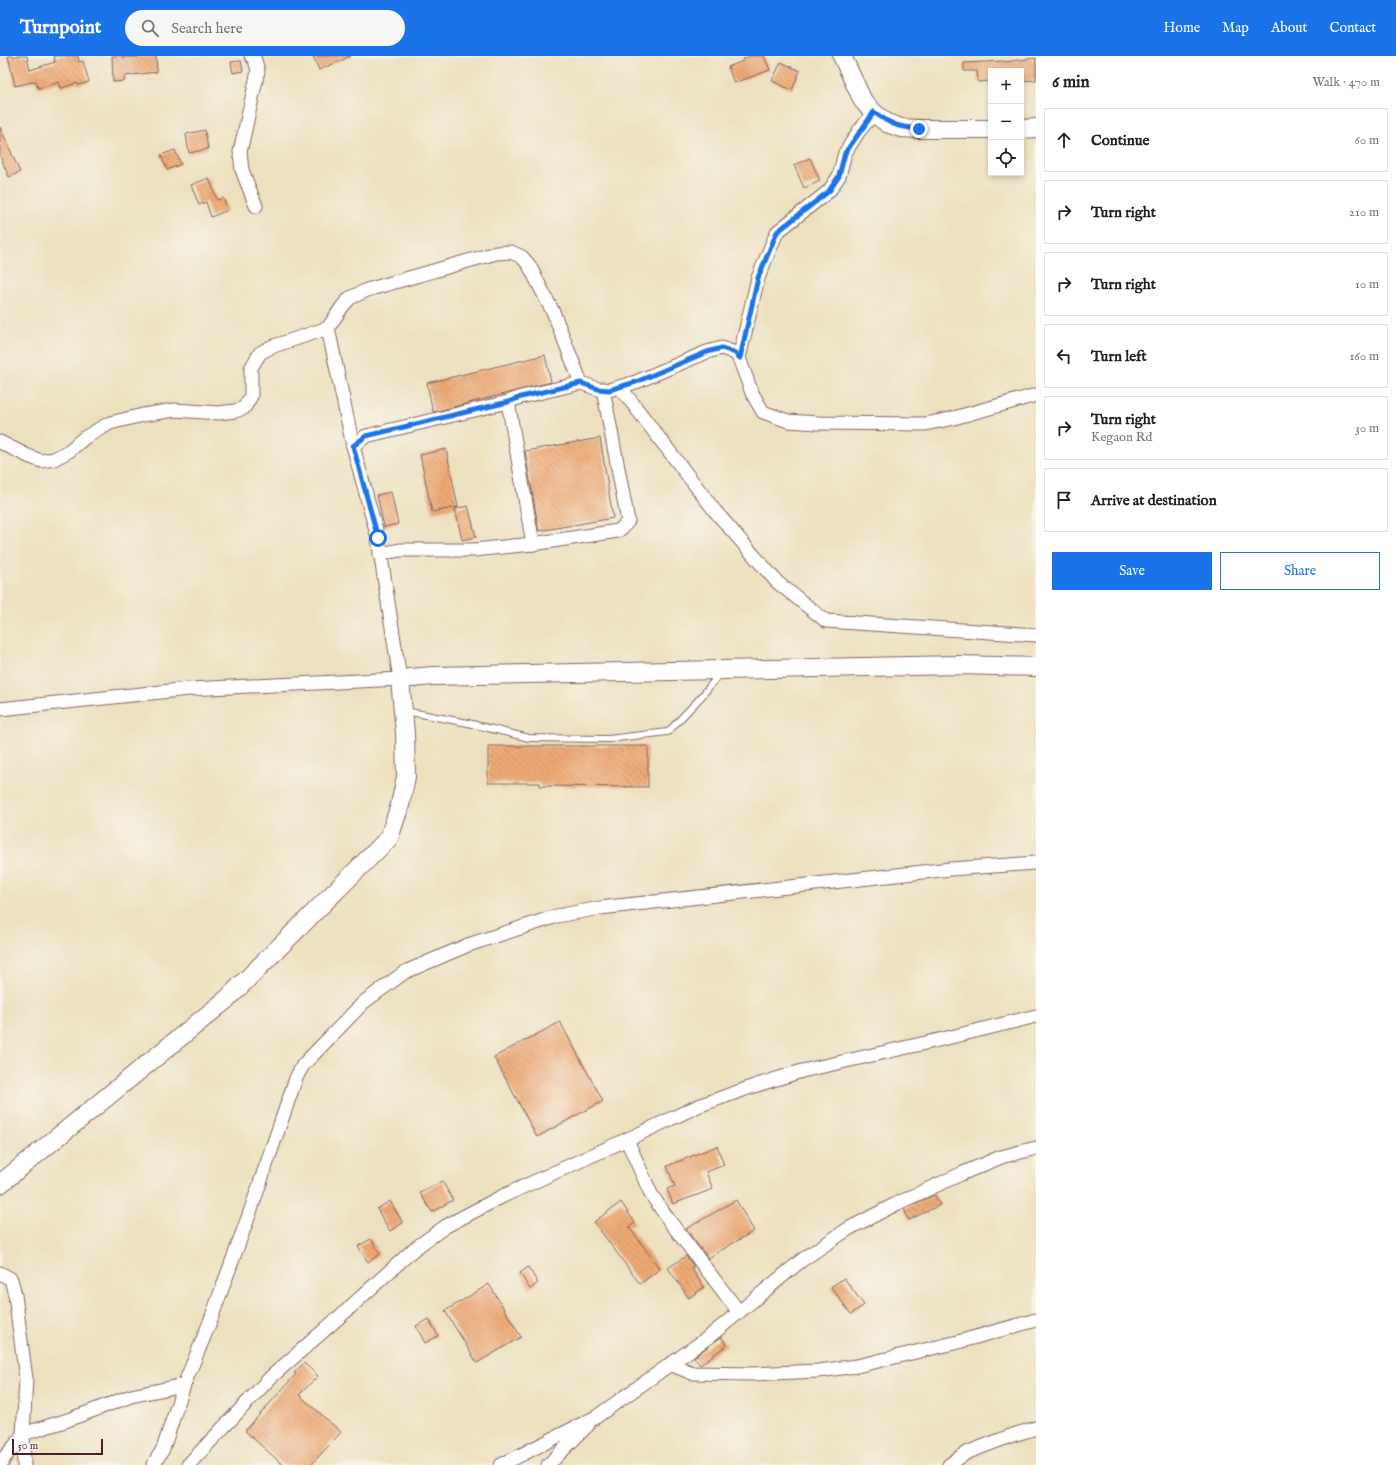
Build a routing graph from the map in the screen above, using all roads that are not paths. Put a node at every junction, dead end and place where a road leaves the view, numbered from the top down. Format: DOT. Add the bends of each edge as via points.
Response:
graph roads {
  1 [pos="251,56"];
  2 [pos="842,56"];
  3 [pos="874,112"];
  4 [pos="1024,128"];
  5 [pos="1036,128"];
  6 [pos="988,129"];
  7 [pos="256,206"];
  8 [pos="328,328"];
  9 [pos="740,358"];
  10 [pos="581,383"];
  11 [pos="620,387"];
  12 [pos="603,389"];
  13 [pos="1036,395"];
  14 [pos="508,402"];
  15 [pos="0,442"];
  16 [pos="353,446"];
  17 [pos="533,544"];
  18 [pos="380,554"];
  19 [pos="1036,635"];
  20 [pos="1036,667"];
  21 [pos="722,670"];
  22 [pos="400,679"];
  23 [pos="0,709"];
  24 [pos="403,711"];
  25 [pos="1036,863"];
  26 [pos="1036,1016"];
  27 [pos="627,1140"];
  28 [pos="1036,1148"];
  29 [pos="0,1184"];
  30 [pos="0,1273"];
  31 [pos="739,1312"];
  32 [pos="1036,1320"];
  33 [pos="670,1364"];
  34 [pos="184,1385"];
  35 [pos="596,1417"];
  36 [pos="1036,1428"];
  37 [pos="22,1434"];
  38 [pos="1,1465"];
  39 [pos="24,1465"];
  40 [pos="153,1465"];
  41 [pos="188,1465"];
  42 [pos="501,1465"];
  43 [pos="548,1465"];
  44 [pos="949,1465"];
  1 -- 7 [label="street" via="258,71 240,152 242,170"];
  2 -- 3 [label="street" via="863,100"];
  3 -- 6 [label="street" via="901,128"];
  3 -- 9 [label="street" via="845,153 839,176 829,191 777,232 758,278"];
  4 -- 5 [label="street"];
  8 -- 10 [label="street" via="350,298 367,290 496,253 511,252 522,257 530,265 554,314"];
  8 -- 15 [label="street" via="260,353 251,368 251,396 244,408 236,411 219,413 175,410 143,414 110,423 84,438 69,451 41,461"];
  8 -- 16 [label="street"];
  9 -- 11 [label="street" via="722,348"];
  9 -- 13 [label="street" via="752,393 763,412 788,421 925,424"];
  10 -- 12 [label="street"];
  10 -- 14 [label="street"];
  11 -- 12 [label="street"];
  11 -- 19 [label="street" via="715,511 777,582 826,621"];
  12 -- 17 [label="street" via="628,521 618,531"];
  14 -- 16 [label="street" via="366,436"];
  14 -- 17 [label="street"];
  16 -- 18 [label="street"];
  17 -- 18 [label="street" via="474,550 400,550"];
  18 -- 22 [label="street"];
  20 -- 21 [label="street" via="958,665"];
  21 -- 22 [label="street" via="433,676"];
  21 -- 24 [label="lane" via="668,732 608,739 529,738"];
  22 -- 23 [label="street" via="189,689"];
  22 -- 24 [label="street"];
  24 -- 29 [label="street" via="406,777 400,805 388,838 227,999"];
  25 -- 34 [label="street" via="927,871 600,908 557,916 468,945 405,972 364,1002 303,1065 296,1078 241,1237"];
  26 -- 27 [label="street" via="943,1040 802,1071 698,1106"];
  27 -- 31 [label="street" via="651,1194"];
  27 -- 41 [label="street" via="503,1196 446,1226 414,1249 271,1376"];
  28 -- 31 [label="street" via="1001,1157 974,1168 848,1229 802,1260"];
  30 -- 37 [label="street" via="11,1279 15,1295 26,1379"];
  31 -- 33 [label="street"];
  32 -- 33 [label="street" via="857,1366 818,1371 692,1373"];
  33 -- 35 [label="street"];
  34 -- 37 [label="street" via="131,1396"];
  34 -- 40 [label="street" via="163,1449"];
  35 -- 42 [label="street"];
  35 -- 43 [label="street"];
  36 -- 44 [label="street" via="966,1453"];
  37 -- 38 [label="street"];
  37 -- 39 [label="street"];
}
